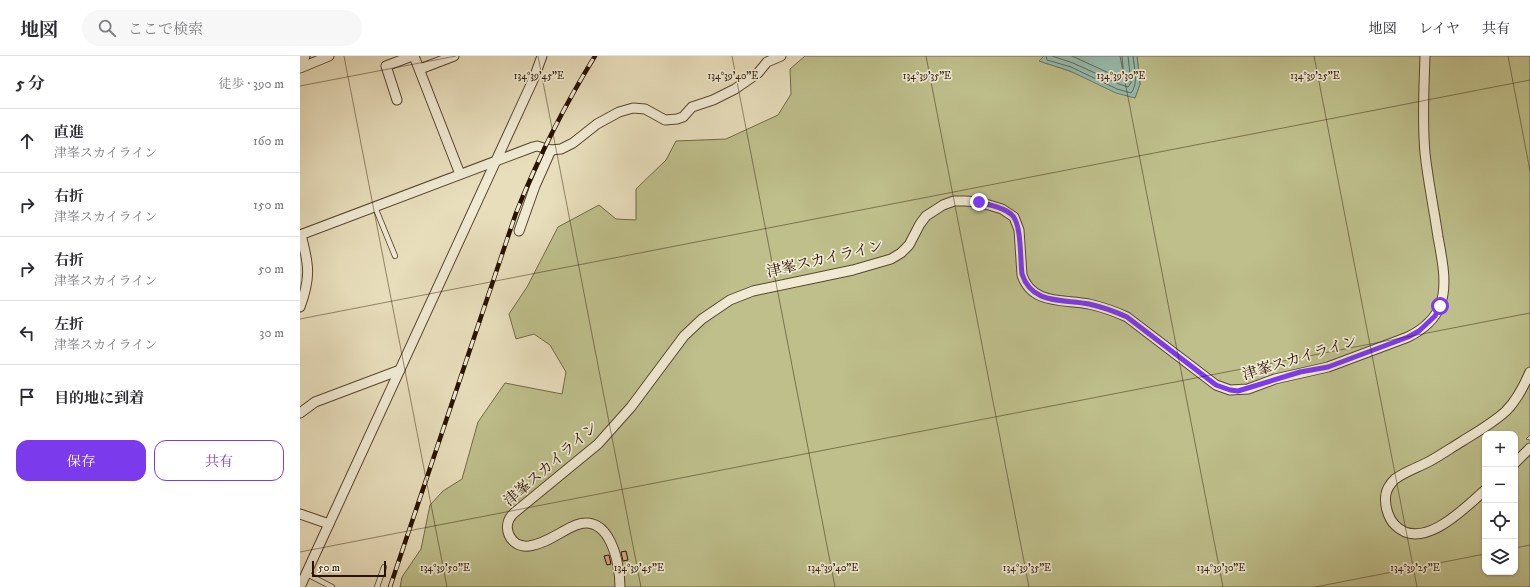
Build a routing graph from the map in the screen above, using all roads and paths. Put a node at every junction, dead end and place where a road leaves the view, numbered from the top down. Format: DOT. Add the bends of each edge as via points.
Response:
graph roads {
  1 [pos="303,56"];
  2 [pos="329,56"];
  3 [pos="413,56"];
  4 [pos="454,56"];
  5 [pos="542,56"];
  6 [pos="781,56"];
  7 [pos="1425,56"];
  8 [pos="300,62"];
  9 [pos="300,68"];
  10 [pos="420,70"];
  11 [pos="397,100"];
  12 [pos="551,150"];
  13 [pos="495,161"];
  14 [pos="460,174"];
  15 [pos="375,206"];
  16 [pos="519,231"];
  17 [pos="301,235"];
  18 [pos="395,256"];
  19 [pos="300,307"];
  20 [pos="400,370"];
  21 [pos="1530,372"];
  22 [pos="300,412"];
  23 [pos="1530,448"];
  24 [pos="1518,460"];
  25 [pos="1482,493"];
  26 [pos="300,514"];
  27 [pos="329,524"];
  28 [pos="384,567"];
  29 [pos="307,574"];
  30 [pos="300,587"];
  31 [pos="332,587"];
  32 [pos="377,587"];
  33 [pos="620,587"];
  1 -- 8 [label="main road"];
  2 -- 9 [label="street"];
  3 -- 10 [label="street"];
  3 -- 11 [label="street" via="386,66"];
  4 -- 10 [label="street"];
  5 -- 13 [label="street"];
  6 -- 12 [label="street" via="767,62 758,73 735,89 692,107 683,117 665,120 645,109 634,108 619,112 597,124 573,143 561,149"];
  7 -- 33 [label="street, 津峯スカイライン" via="1423,127 1443,270 1443,296 1435,316 1419,331 1328,367 1248,389 1230,390 1216,385 1127,317 1087,304 1054,300 1031,290 1022,274 1019,230 1012,214 979,202 954,201 926,216 910,245 891,259 853,270 753,291 730,300 702,319 684,336 631,407 598,444 509,519 509,536 513,542 522,546 537,544 581,524 597,526 605,532 611,543"];
  10 -- 14 [label="street"];
  12 -- 13 [label="street" via="537,146"];
  12 -- 16 [label="street"];
  13 -- 14 [label="street"];
  13 -- 20 [label="street"];
  14 -- 15 [label="street"];
  15 -- 17 [label="street"];
  15 -- 18 [label="lane"];
  17 -- 19 [label="street" via="308,259 308,280"];
  20 -- 22 [label="street" via="314,402"];
  20 -- 27 [label="street"];
  21 -- 25 [label="street" via="1520,393 1507,410 1432,460 1396,478 1388,486 1386,500 1388,512 1396,526 1407,532 1420,533 1434,530 1451,520"];
  23 -- 24 [label="street"];
  26 -- 27 [label="street"];
  27 -- 29 [label="street"];
  28 -- 32 [label="lane"];
  29 -- 30 [label="street"];
  29 -- 31 [label="lane"];
}
